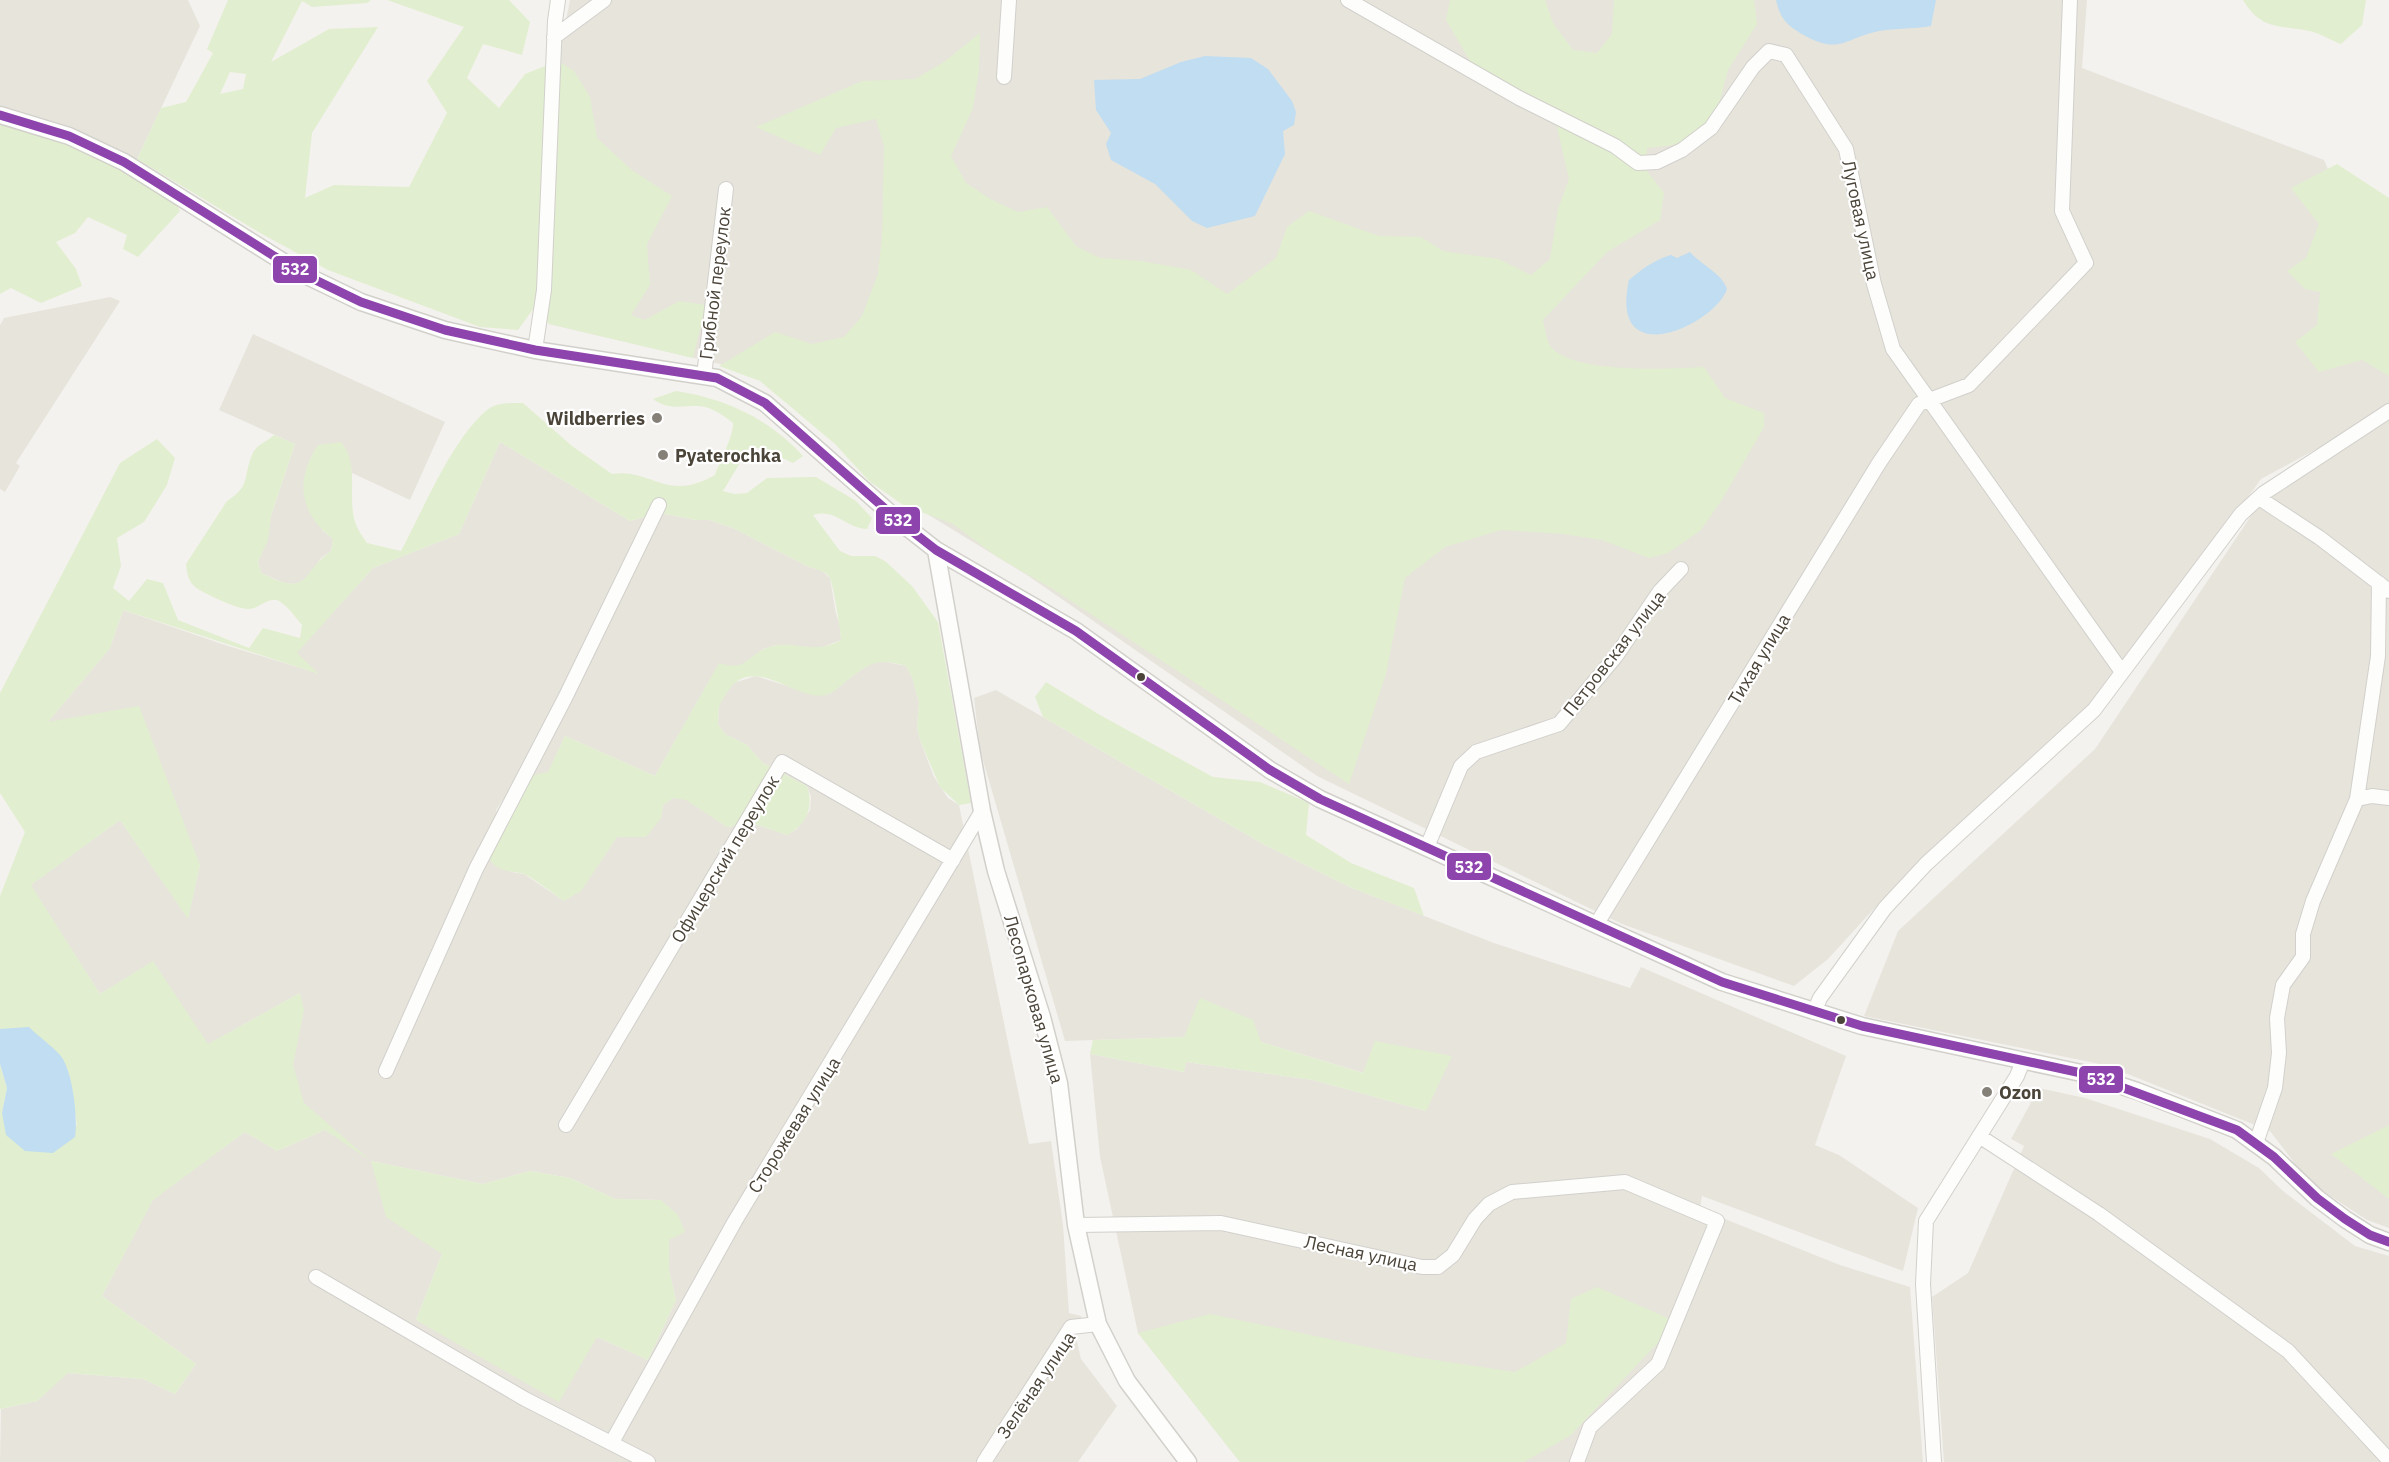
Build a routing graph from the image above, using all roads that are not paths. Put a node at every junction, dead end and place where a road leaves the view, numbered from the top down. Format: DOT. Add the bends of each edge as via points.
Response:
graph roads {
  1 [pos="558,0"];
  2 [pos="604,0"];
  3 [pos="1009,0"];
  4 [pos="2070,0"];
  5 [pos="1350,1"];
  6 [pos="554,37"];
  7 [pos="1004,77"];
  8 [pos="0,115"];
  9 [pos="726,189"];
  10 [pos="535,350"];
  11 [pos="704,376"];
  12 [pos="1928,400"];
  13 [pos="2389,411"];
  14 [pos="2259,498"];
  15 [pos="659,505"];
  16 [pos="936,550"];
  17 [pos="1681,569"];
  18 [pos="2384,587"];
  19 [pos="2122,672"];
  20 [pos="2389,798"];
  21 [pos="2357,799"];
  22 [pos="982,811"];
  23 [pos="1427,847"];
  24 [pos="953,860"];
  25 [pos="1596,925"];
  26 [pos="1814,1012"];
  27 [pos="2023,1061"];
  28 [pos="386,1071"];
  29 [pos="566,1125"];
  30 [pos="1978,1136"];
  31 [pos="2256,1143"];
  32 [pos="1076,1225"];
  33 [pos="2389,1242"];
  34 [pos="316,1277"];
  35 [pos="1098,1324"];
  36 [pos="612,1442"];
  37 [pos="631,1458"];
  38 [pos="2385,1460"];
  39 [pos="648,1462"];
  40 [pos="984,1462"];
  41 [pos="1188,1462"];
  42 [pos="1577,1462"];
  43 [pos="1934,1462"];
  1 -- 6 [label="street"];
  2 -- 6 [label="street"];
  3 -- 7 [label="street"];
  4 -- 12 [label="street" via="2062,211 2086,263 1969,385"];
  5 -- 12 [label="street, Луговая улица" via="1638,163 1658,162 1682,150 1711,128 1753,67 1769,51 1786,55 1846,149 1874,284 1893,349"];
  6 -- 10 [label="street" via="544,290"];
  8 -- 10 [label="street" via="69,136 124,162 301,273 360,302 445,330"];
  9 -- 11 [label="street, Грибной переулок"];
  10 -- 11 [label="street"];
  11 -- 16 [label="street" via="717,378 765,403"];
  12 -- 19 [label="street, Луговая улица"];
  12 -- 25 [label="street, Тихая улица" via="1919,404 1879,463"];
  13 -- 14 [label="street"];
  14 -- 18 [label="street"];
  14 -- 19 [label="street" via="2241,514"];
  15 -- 28 [label="street" via="476,868"];
  16 -- 22 [label="street, Лесопарковая улица"];
  16 -- 23 [label="street" via="1076,631 1269,771 1320,799"];
  17 -- 23 [label="street, Петровская улица" via="1660,591 1616,656 1558,724 1476,752 1461,766"];
  18 -- 21 [label="street"];
  19 -- 26 [label="street" via="2094,710 1926,864 1885,908"];
  20 -- 21 [label="street"];
  21 -- 31 [label="street" via="2313,901 2303,934 2304,957 2283,985 2277,1017 2279,1053 2275,1088"];
  22 -- 24 [label="street, Сторожевая улица"];
  22 -- 32 [label="street, Лесопарковая улица" via="1059,1083"];
  23 -- 25 [label="street"];
  24 -- 29 [label="street, Офицерский переулок" via="782,762"];
  24 -- 36 [label="street, Сторожевая улица" via="735,1221"];
  25 -- 26 [label="street" via="1722,982"];
  26 -- 27 [label="street"];
  27 -- 30 [label="street"];
  27 -- 31 [label="street" via="2086,1074 2137,1091 2237,1130"];
  30 -- 38 [label="street" via="2099,1214 2288,1351"];
  30 -- 43 [label="street" via="1926,1221 1923,1284"];
  31 -- 33 [label="street" via="2345,1219"];
  32 -- 35 [label="street, Лесопарковая улица"];
  32 -- 42 [label="street, Лесная улица" via="1221,1223 1422,1267 1438,1267 1453,1255 1475,1219 1490,1204 1512,1192 1624,1182 1717,1221 1658,1364 1590,1427"];
  34 -- 36 [label="street" via="525,1398"];
  35 -- 40 [label="street, Зелёная улица" via="1071,1328"];
  35 -- 41 [label="street, Лесопарковая улица" via="1126,1381"];
  36 -- 37 [label="street"];
  37 -- 39 [label="street"];
}
